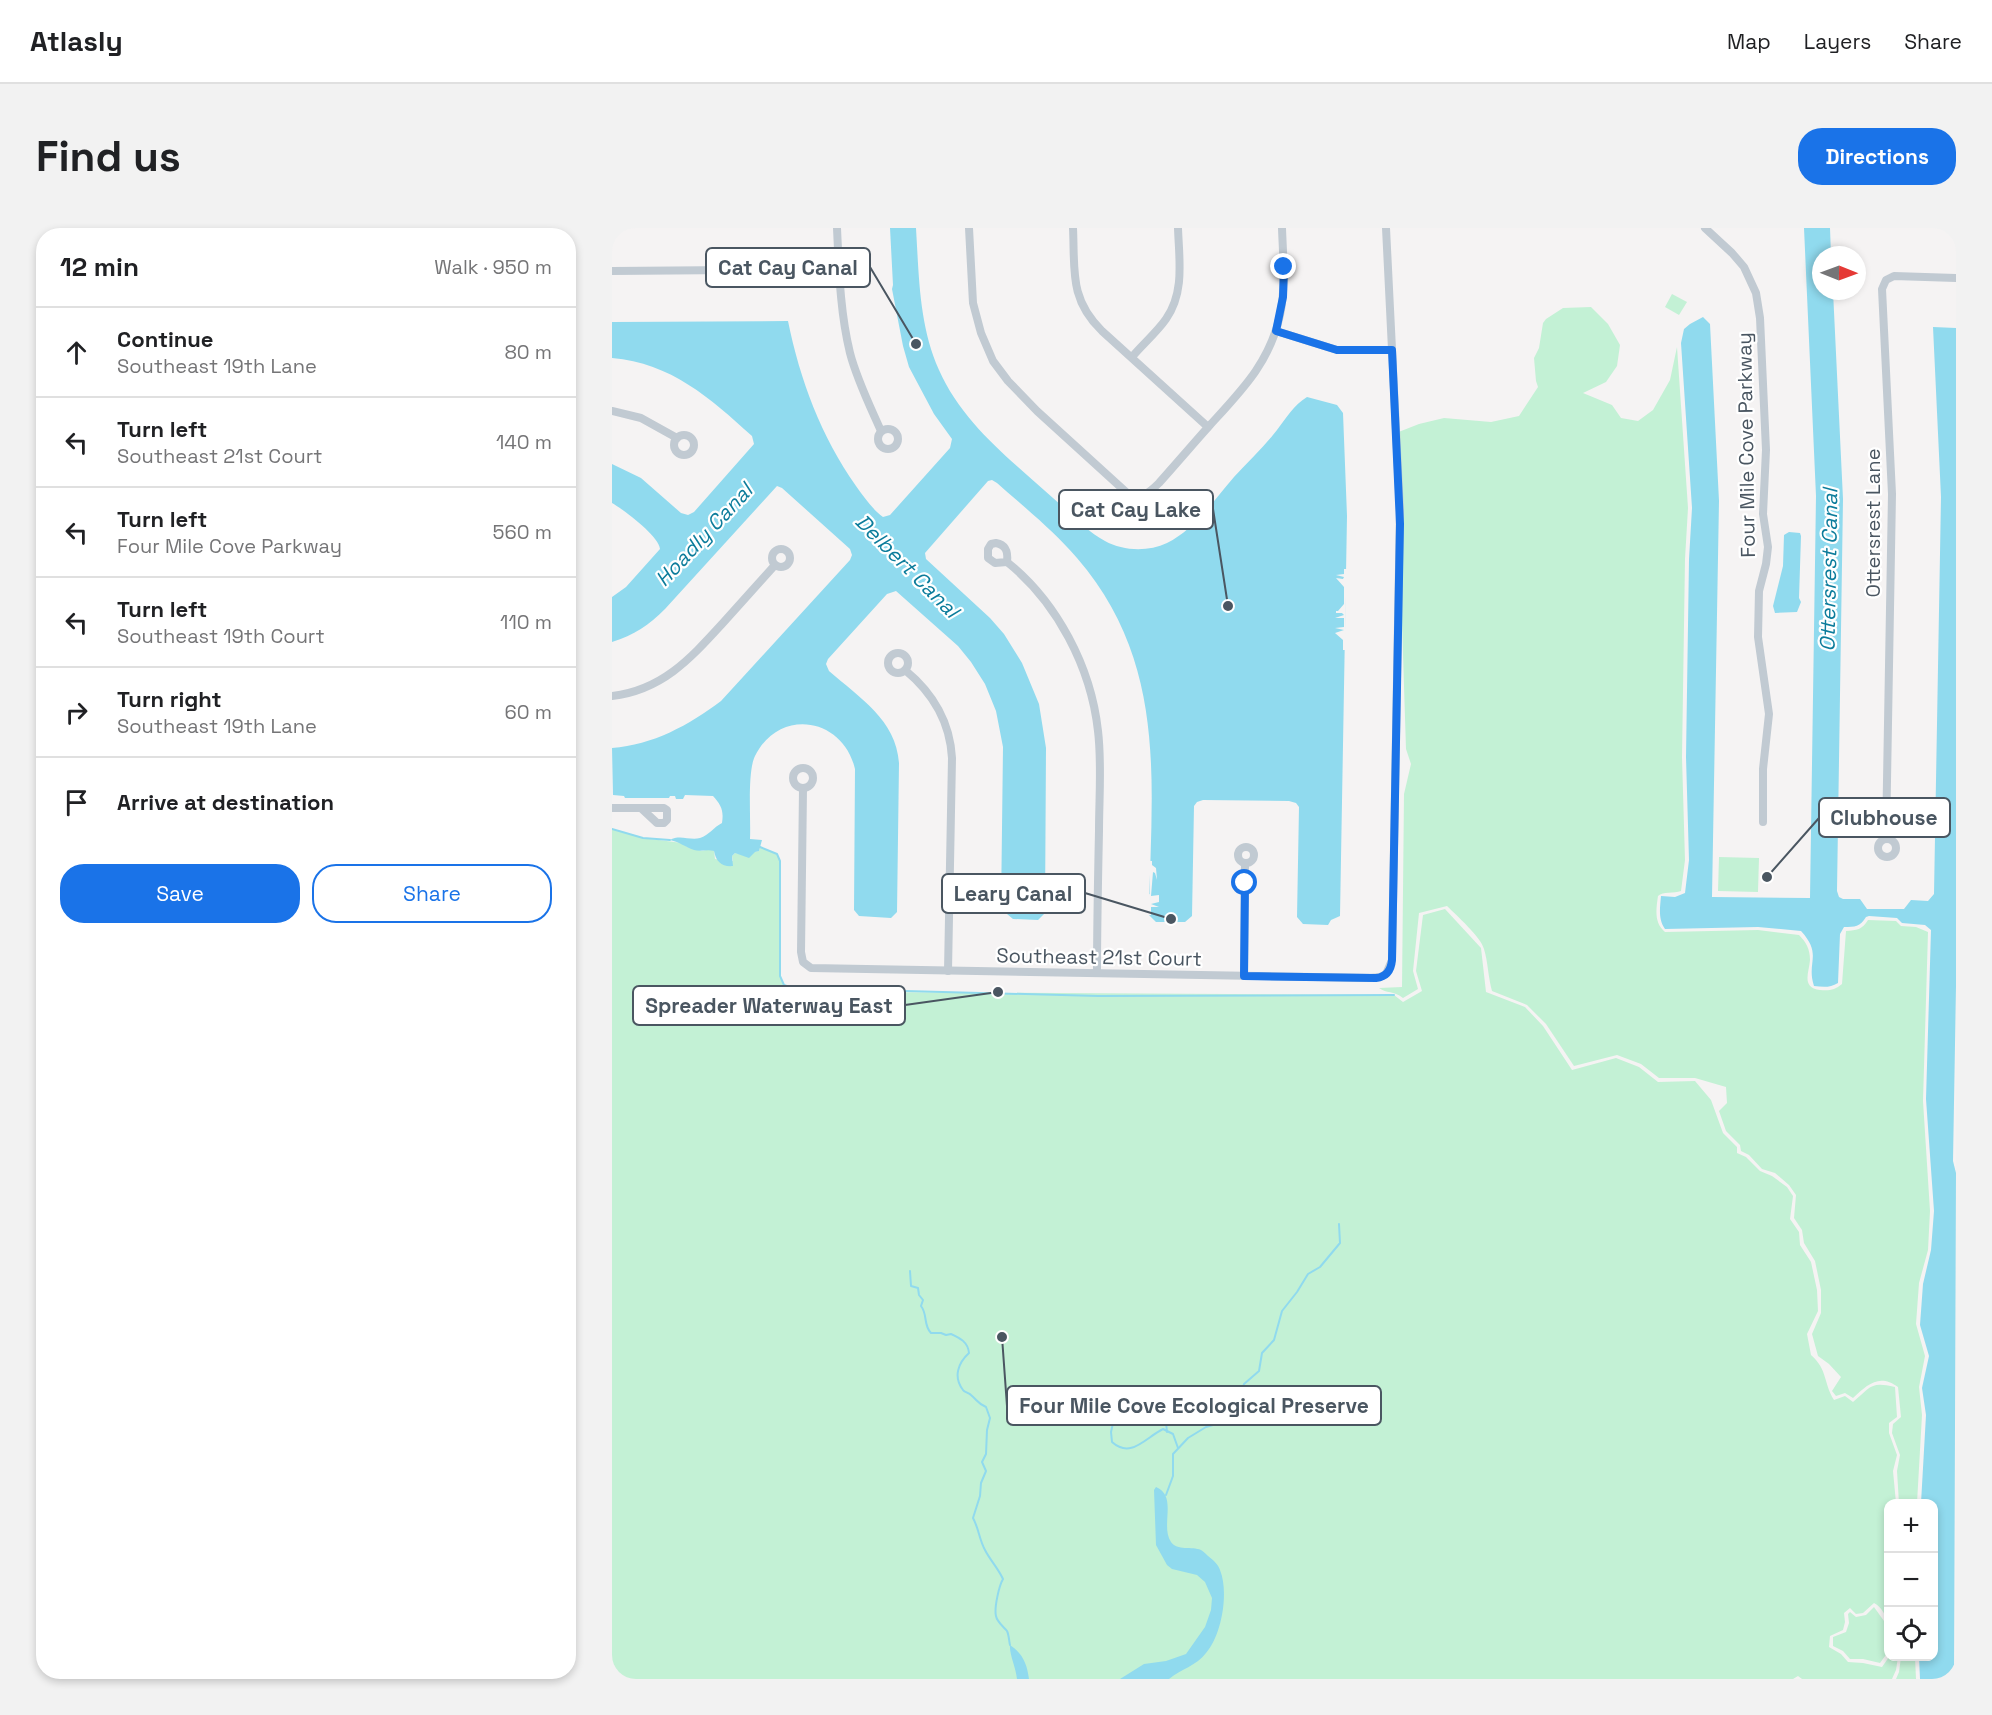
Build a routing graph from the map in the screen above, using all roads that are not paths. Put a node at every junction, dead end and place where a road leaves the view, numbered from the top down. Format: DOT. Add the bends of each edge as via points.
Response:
graph roads {
  1 [pos="837,228"];
  2 [pos="969,228"];
  3 [pos="1073,228"];
  4 [pos="1178,228"];
  5 [pos="1282,228"];
  6 [pos="1386,228"];
  7 [pos="1705,228"];
  8 [pos="840,269"];
  9 [pos="612,271"];
  10 [pos="1956,278"];
  11 [pos="1276,331"];
  12 [pos="1392,350"];
  13 [pos="1132,357"];
  14 [pos="612,411"];
  15 [pos="1208,427"];
  16 [pos="881,431"];
  17 [pos="678,438"];
  18 [pos="1007,562"];
  19 [pos="775,565"];
  20 [pos="905,670"];
  21 [pos="612,696"];
  22 [pos="803,789"];
  23 [pos="612,808"];
  24 [pos="642,809"];
  25 [pos="1762,822"];
  26 [pos="1886,838"];
  27 [pos="1245,863"];
  28 [pos="948,970"];
  29 [pos="1097,973"];
  30 [pos="1244,976"];
  1 -- 8 [label="street"];
  2 -- 15 [label="street" via="974,303 993,361 1037,411 1126,492 1138,497 1146,495"];
  3 -- 13 [label="street" via="1081,304 1096,324"];
  4 -- 13 [label="street" via="1180,279 1176,301 1162,325"];
  5 -- 11 [label="street" via="1283,288"];
  6 -- 12 [label="street"];
  7 -- 25 [label="street, Four Mile Cove Parkway" via="1744,267 1755,290 1760,318 1766,447 1763,514 1768,547 1759,591 1758,638 1769,714"];
  8 -- 9 [label="street"];
  8 -- 16 [label="street" via="851,354"];
  10 -- 26 [label="street, Ottersrest Lane" via="1894,276 1886,280 1882,289 1892,494"];
  11 -- 12 [label="street" via="1337,350"];
  11 -- 15 [label="street" via="1257,371"];
  12 -- 30 [label="street, Southeast 21st Court" via="1400,524 1392,960 1384,976 1376,978"];
  13 -- 15 [label="street"];
  14 -- 17 [label="street" via="641,418"];
  18 -- 29 [label="street" via="1037,591 1064,630 1094,706 1100,759"];
  19 -- 21 [label="street" via="681,666 642,689"];
  20 -- 28 [label="street" via="936,704 950,742"];
  22 -- 28 [label="street, Southeast 21st Court" via="803,962 818,969"];
  23 -- 24 [label="street"];
  27 -- 30 [label="street"];
  28 -- 29 [label="street, Southeast 21st Court"];
  29 -- 30 [label="street, Southeast 21st Court"];
}
